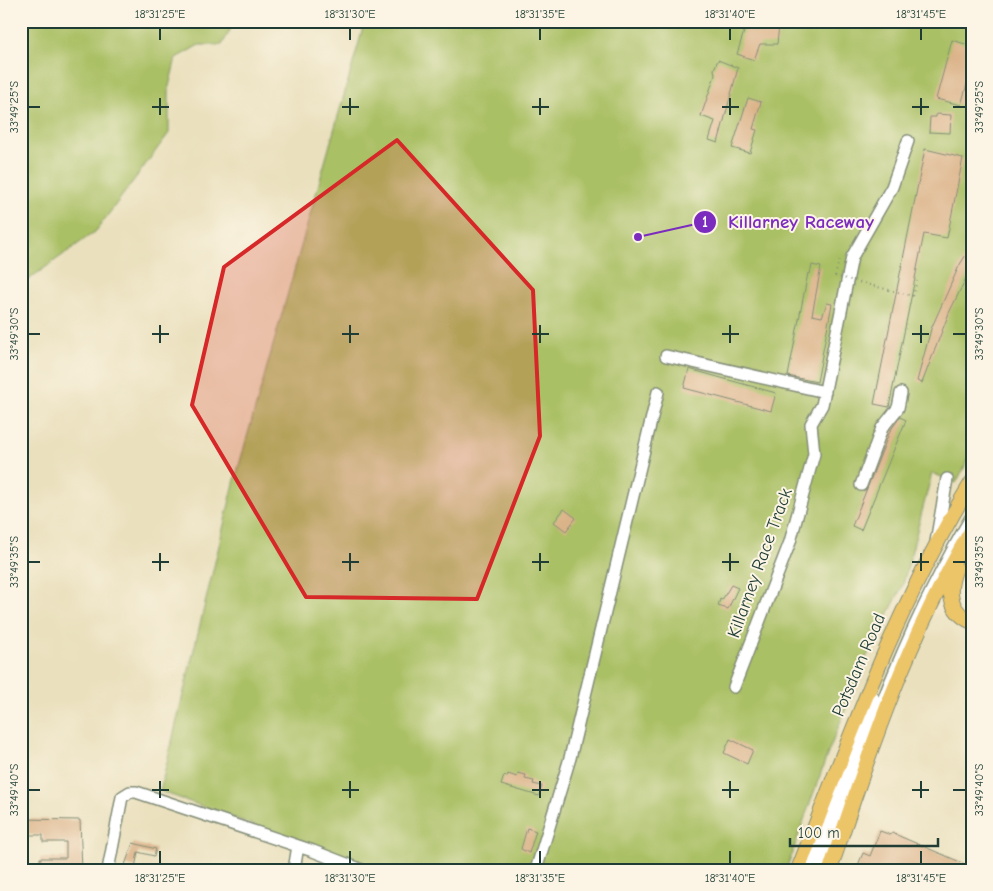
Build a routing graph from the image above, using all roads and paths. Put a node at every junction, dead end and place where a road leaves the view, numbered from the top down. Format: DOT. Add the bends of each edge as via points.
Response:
graph roads {
  1 [pos="908,141"];
  2 [pos="839,261"];
  3 [pos="917,281"];
  4 [pos="666,356"];
  5 [pos="658,392"];
  6 [pos="825,392"];
  7 [pos="901,393"];
  8 [pos="946,478"];
  9 [pos="972,482"];
  10 [pos="862,485"];
  11 [pos="972,495"];
  12 [pos="972,516"];
  13 [pos="971,531"];
  14 [pos="936,544"];
  15 [pos="972,622"];
  16 [pos="734,687"];
  17 [pos="298,846"];
  18 [pos="108,870"];
  19 [pos="294,870"];
  20 [pos="362,870"];
  21 [pos="536,870"];
  22 [pos="798,870"];
  23 [pos="810,870"];
  24 [pos="820,870"];
  25 [pos="830,870"];
  1 -- 6 [label="street, Killarney Race Track" via="892,187 852,257"];
  2 -- 3 [label="path, bridge" via="835,276 913,296"];
  4 -- 6 [label="street"];
  5 -- 21 [label="street" via="570,758"];
  6 -- 16 [label="street, Killarney Race Track" via="811,424 814,454 793,534"];
  7 -- 10 [label="street" via="898,408 882,428"];
  8 -- 14 [label="street"];
  9 -- 14 [label="main road, Potsdam Road"];
  11 -- 23 [label="street" via="939,551 894,644"];
  12 -- 24 [label="street" via="943,565 903,648"];
  13 -- 15 [label="main road" via="950,586 954,608"];
  13 -- 25 [label="main road" via="905,657"];
  14 -- 22 [label="main road, Potsdam Road" via="871,682"];
  17 -- 18 [label="street" via="149,795 130,792 122,797 120,804"];
  17 -- 19 [label="street"];
  17 -- 20 [label="street"];
}
